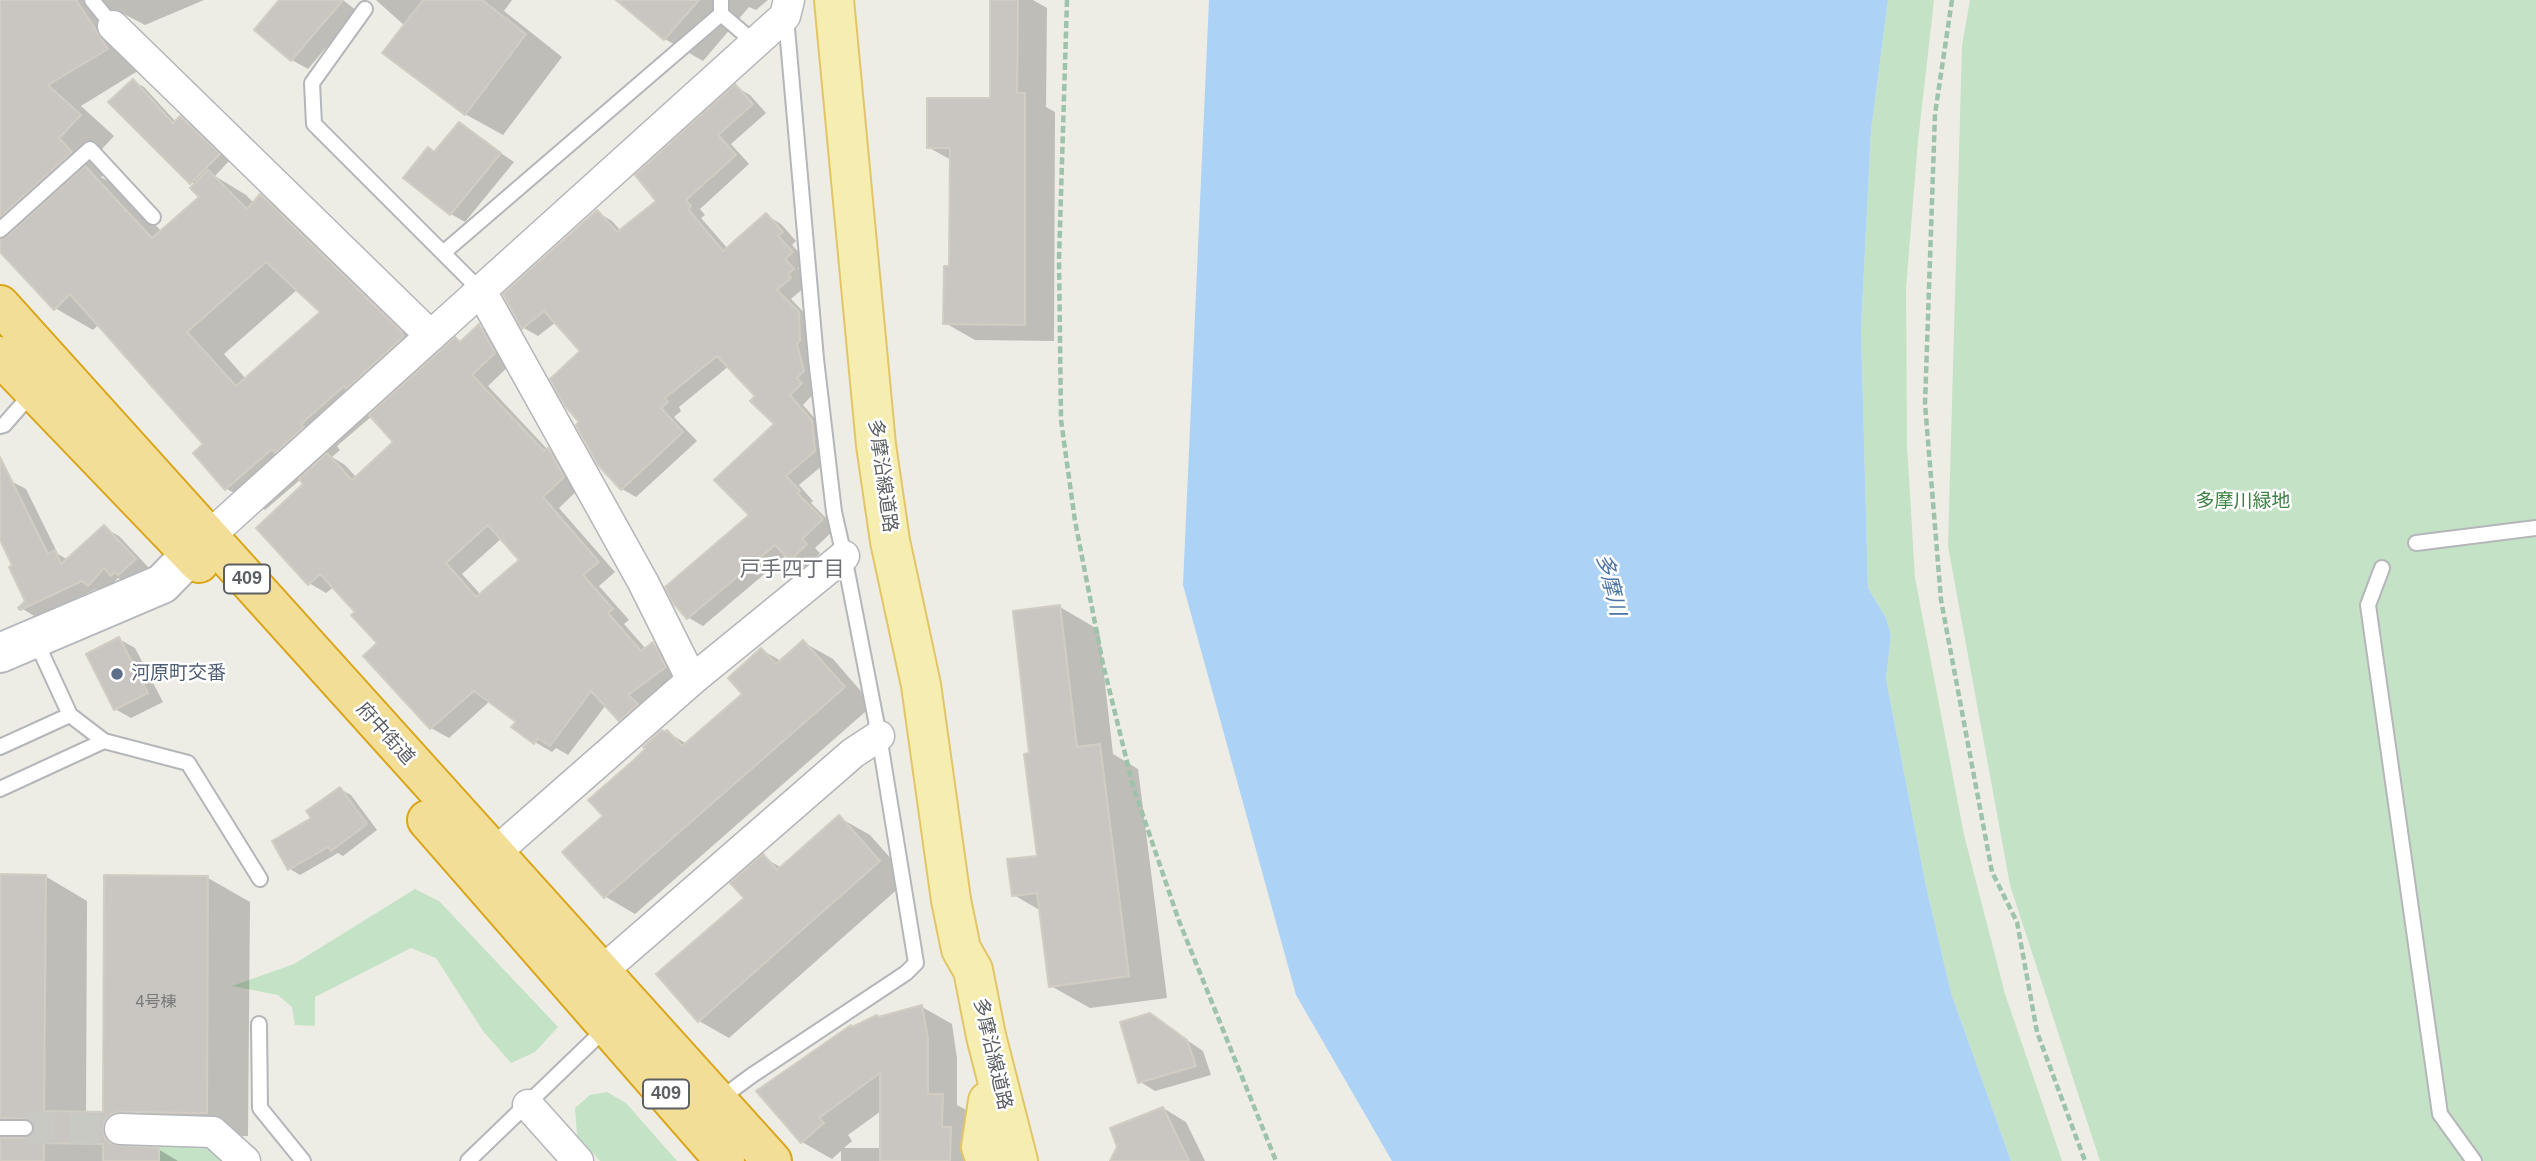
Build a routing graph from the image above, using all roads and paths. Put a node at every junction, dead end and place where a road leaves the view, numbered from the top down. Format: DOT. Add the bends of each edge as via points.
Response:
graph roads {
  1 [pos="92,0"];
  2 [pos="834,0"];
  3 [pos="1067,0"];
  4 [pos="1952,0"];
  5 [pos="721,7"];
  6 [pos="787,8"];
  7 [pos="365,9"];
  8 [pos="113,26"];
  9 [pos="755,43"];
  10 [pos="153,217"];
  11 [pos="0,230"];
  12 [pos="443,253"];
  13 [pos="481,291"];
  14 [pos="0,306"];
  15 [pos="431,335"];
  16 [pos="0,356"];
  17 [pos="34,391"];
  18 [pos="0,426"];
  19 [pos="2536,528"];
  20 [pos="2416,543"];
  21 [pos="199,545"];
  22 [pos="844,556"];
  23 [pos="2382,568"];
  24 [pos="34,638"];
  25 [pos="0,653"];
  26 [pos="692,680"];
  27 [pos="70,715"];
  28 [pos="879,736"];
  29 [pos="104,741"];
  30 [pos="0,747"];
  31 [pos="0,789"];
  32 [pos="484,863"];
  33 [pos="260,879"];
  34 [pos="961,948"];
  35 [pos="601,972"];
  36 [pos="619,1016"];
  37 [pos="259,1024"];
  38 [pos="718,1101"];
  39 [pos="988,1101"];
  40 [pos="528,1105"];
  41 [pos="0,1128"];
  42 [pos="25,1128"];
  43 [pos="120,1129"];
  44 [pos="245,1161"];
  45 [pos="303,1161"];
  46 [pos="468,1161"];
  47 [pos="578,1161"];
  48 [pos="725,1161"];
  49 [pos="772,1161"];
  50 [pos="986,1161"];
  51 [pos="1005,1161"];
  52 [pos="1018,1161"];
  53 [pos="1276,1161"];
  54 [pos="2085,1161"];
  55 [pos="2474,1161"];
  1 -- 8 [label="lane"];
  2 -- 34 [label="main road, 多摩沿線道路" via="876,445 890,541 921,685"];
  3 -- 53 [label="path" via="1059,259 1061,420 1075,521 1102,664 1133,786 1179,921"];
  4 -- 54 [label="path" via="1935,114 1925,404 1941,600 1992,872 2017,922 2036,1032"];
  5 -- 9 [label="lane"];
  5 -- 12 [label="lane"];
  6 -- 9 [label="street"];
  6 -- 22 [label="lane" via="816,359 834,512"];
  7 -- 12 [label="lane" via="312,83 314,124"];
  8 -- 15 [label="street"];
  9 -- 13 [label="street"];
  10 -- 11 [label="lane" via="90,149"];
  12 -- 13 [label="lane"];
  13 -- 15 [label="street"];
  13 -- 26 [label="street" via="643,582"];
  14 -- 21 [label="highway, 府中街道 / 409"];
  15 -- 21 [label="street"];
  16 -- 17 [label="highway, 府中街道 / 409"];
  17 -- 18 [label="lane"];
  17 -- 21 [label="highway, 府中街道 / 409"];
  19 -- 20 [label="lane"];
  21 -- 24 [label="street" via="162,584"];
  21 -- 32 [label="highway, 府中街道 / 409"];
  22 -- 26 [label="street"];
  22 -- 28 [label="lane"];
  23 -- 55 [label="lane" via="2368,605 2440,1114"];
  24 -- 25 [label="street"];
  24 -- 27 [label="lane"];
  26 -- 32 [label="street"];
  27 -- 29 [label="lane"];
  27 -- 30 [label="lane"];
  28 -- 35 [label="street" via="853,752"];
  28 -- 38 [label="lane" via="916,963"];
  29 -- 31 [label="lane"];
  29 -- 33 [label="lane" via="188,763"];
  32 -- 35 [label="highway, 府中街道 / 409"];
  32 -- 36 [label="highway, 府中街道 / 409"];
  34 -- 39 [label="main road, 多摩沿線道路" via="954,976"];
  34 -- 52 [label="main road, 多摩沿線道路" via="973,970"];
  35 -- 36 [label="highway, 府中街道 / 409"];
  36 -- 38 [label="highway, 府中街道 / 409"];
  36 -- 40 [label="lane"];
  36 -- 48 [label="highway, 府中街道 / 409"];
  37 -- 45 [label="lane" via="260,1108"];
  38 -- 49 [label="highway, 府中街道 / 409"];
  39 -- 50 [label="main road" via="981,1147"];
  39 -- 51 [label="main road, 多摩沿線道路"];
  40 -- 46 [label="lane"];
  40 -- 47 [label="street"];
  41 -- 42 [label="lane"];
  43 -- 44 [label="street" via="213,1132"];
}
